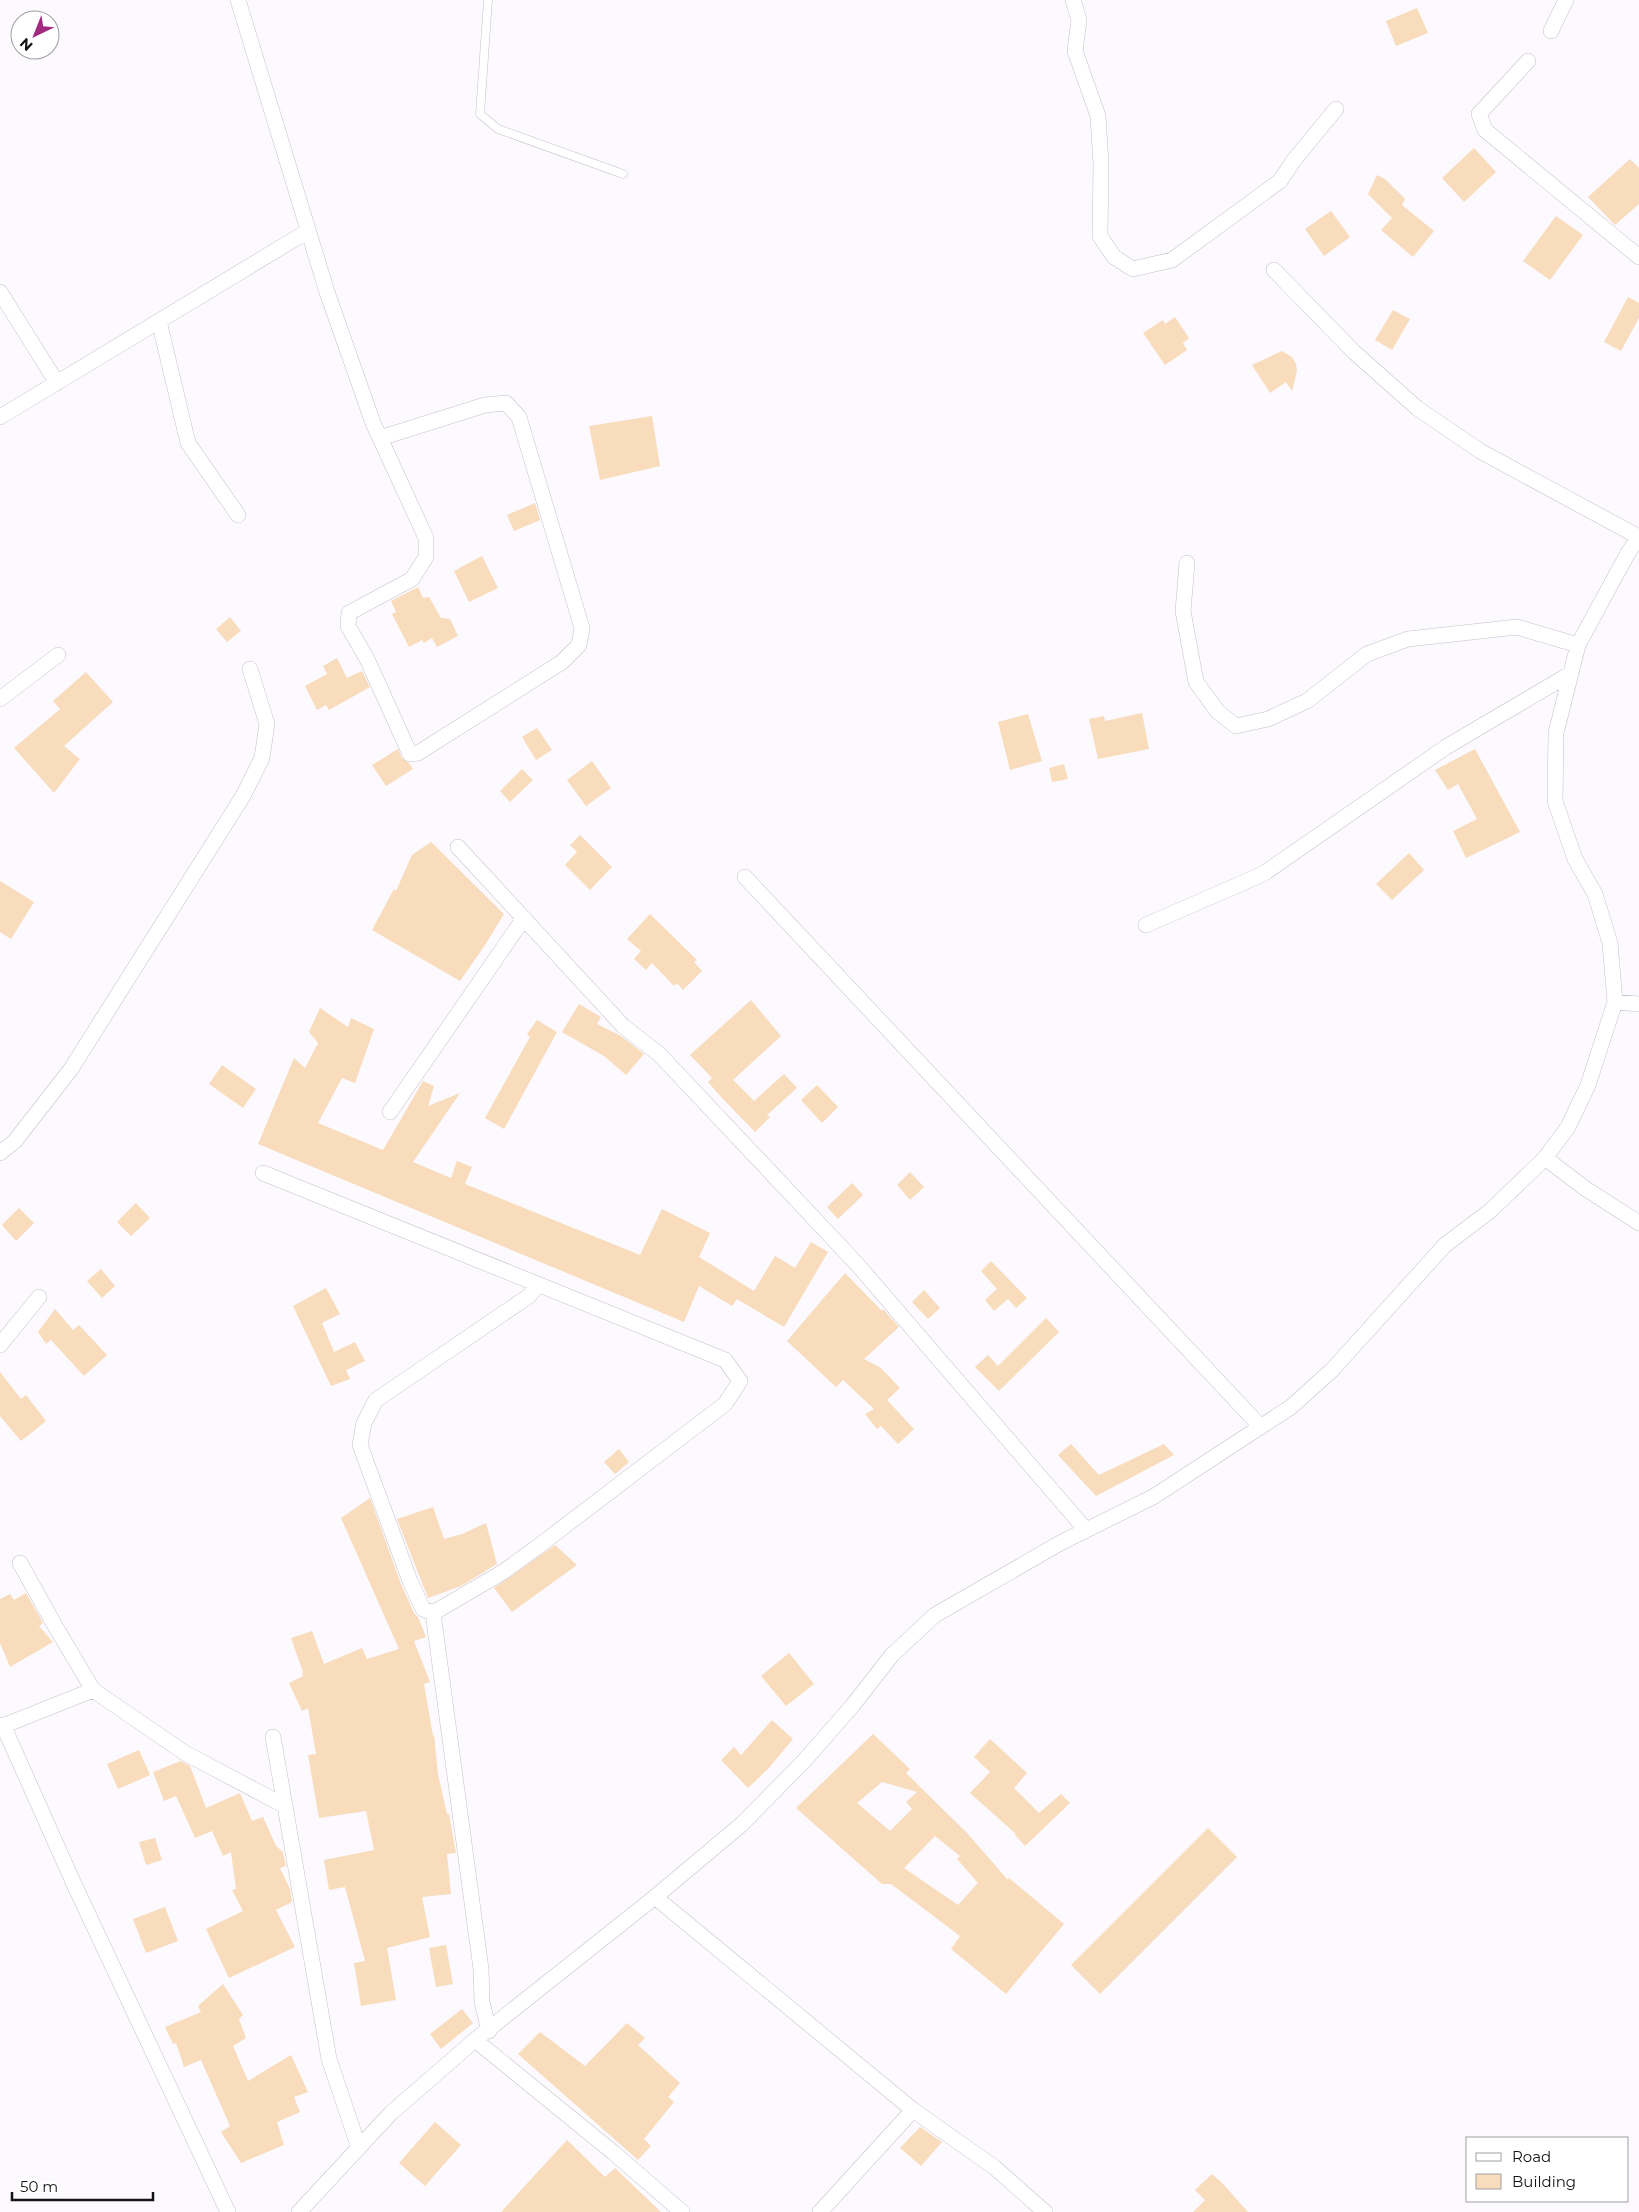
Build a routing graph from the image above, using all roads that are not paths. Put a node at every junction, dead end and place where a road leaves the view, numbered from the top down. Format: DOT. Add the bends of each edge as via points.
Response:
graph roads {
  1 [pos="238,0"];
  2 [pos="488,0"];
  3 [pos="1072,0"];
  4 [pos="1566,0"];
  5 [pos="1551,31"];
  6 [pos="1528,60"];
  7 [pos="1336,109"];
  8 [pos="623,174"];
  9 [pos="308,231"];
  10 [pos="1639,257"];
  11 [pos="1274,270"];
  12 [pos="0,292"];
  13 [pos="159,321"];
  14 [pos="57,383"];
  15 [pos="0,418"];
  16 [pos="380,438"];
  17 [pos="238,515"];
  18 [pos="1639,537"];
  19 [pos="1187,563"];
  20 [pos="1578,645"];
  21 [pos="58,655"];
  22 [pos="250,669"];
  23 [pos="1570,674"];
  24 [pos="0,699"];
  25 [pos="458,847"];
  26 [pos="745,877"];
  27 [pos="524,918"];
  28 [pos="1146,925"];
  29 [pos="1615,1002"];
  30 [pos="1639,1004"];
  31 [pos="390,1112"];
  32 [pos="0,1153"];
  33 [pos="1545,1158"];
  34 [pos="263,1172"];
  35 [pos="1639,1223"];
  36 [pos="538,1284"];
  37 [pos="39,1297"];
  38 [pos="0,1345"];
  39 [pos="1261,1427"];
  40 [pos="1086,1530"];
  41 [pos="20,1562"];
  42 [pos="433,1613"];
  43 [pos="93,1690"];
  44 [pos="1,1726"];
  45 [pos="273,1737"];
  46 [pos="285,1806"];
  47 [pos="655,1897"];
  48 [pos="489,2031"];
  49 [pos="475,2040"];
  50 [pos="914,2110"];
  51 [pos="359,2148"];
  52 [pos="228,2212"];
  53 [pos="299,2212"];
  54 [pos="682,2212"];
  55 [pos="820,2212"];
  56 [pos="1045,2212"];
  1 -- 9 [label="street"];
  2 -- 8 [label="lane" via="480,114 498,129"];
  3 -- 7 [label="street" via="1079,20 1075,51 1098,116 1100,236 1114,257 1133,269 1172,260 1280,181"];
  4 -- 5 [label="street"];
  6 -- 10 [label="street" via="1479,114 1486,130"];
  9 -- 13 [label="street"];
  9 -- 16 [label="street"];
  11 -- 18 [label="street" via="1354,352 1417,408 1480,451"];
  12 -- 14 [label="street"];
  13 -- 14 [label="street"];
  13 -- 17 [label="street" via="188,443"];
  14 -- 15 [label="street"];
  16 -- 16 [label="street" via="485,405 506,403 519,417 582,628 579,645 562,662 418,753 410,754 367,659 348,626 349,613 412,579 426,557 426,538"];
  18 -- 20 [label="street"];
  19 -- 20 [label="street" via="1183,610 1196,682 1218,712 1236,726 1268,719 1307,701 1367,654 1408,638 1517,627"];
  20 -- 23 [label="street"];
  21 -- 24 [label="street"];
  22 -- 32 [label="street" via="267,724 262,758 243,796 71,1068 15,1141"];
  23 -- 28 [label="street" via="1446,747 1263,874"];
  23 -- 29 [label="street" via="1556,733 1555,801 1575,859 1595,894 1610,943"];
  25 -- 27 [label="street"];
  26 -- 39 [label="street"];
  27 -- 31 [label="street"];
  27 -- 40 [label="street" via="623,1026 659,1054 856,1263"];
  29 -- 30 [label="street"];
  29 -- 33 [label="street" via="1588,1085 1568,1127"];
  33 -- 35 [label="street"];
  33 -- 39 [label="street" via="1490,1212 1446,1244 1332,1370"];
  34 -- 36 [label="street"];
  36 -- 42 [label="street" via="529,1296 376,1400 364,1423 360,1445 410,1581 423,1609"];
  36 -- 42 [label="street" via="725,1360 740,1381 725,1404 536,1548 503,1572"];
  37 -- 38 [label="street"];
  39 -- 40 [label="street" via="1153,1497"];
  40 -- 47 [label="street" via="935,1615 892,1655 804,1761 742,1824"];
  41 -- 43 [label="street"];
  42 -- 48 [label="street" via="482,1969 482,2002"];
  43 -- 44 [label="street"];
  43 -- 46 [label="street" via="185,1753"];
  44 -- 52 [label="street"];
  45 -- 46 [label="street"];
  46 -- 51 [label="street" via="329,2059"];
  47 -- 48 [label="street"];
  47 -- 50 [label="street"];
  48 -- 49 [label="street"];
  49 -- 51 [label="street" via="391,2114"];
  49 -- 54 [label="street"];
  50 -- 55 [label="street"];
  50 -- 56 [label="street" via="994,2167"];
  51 -- 53 [label="street"];
}
